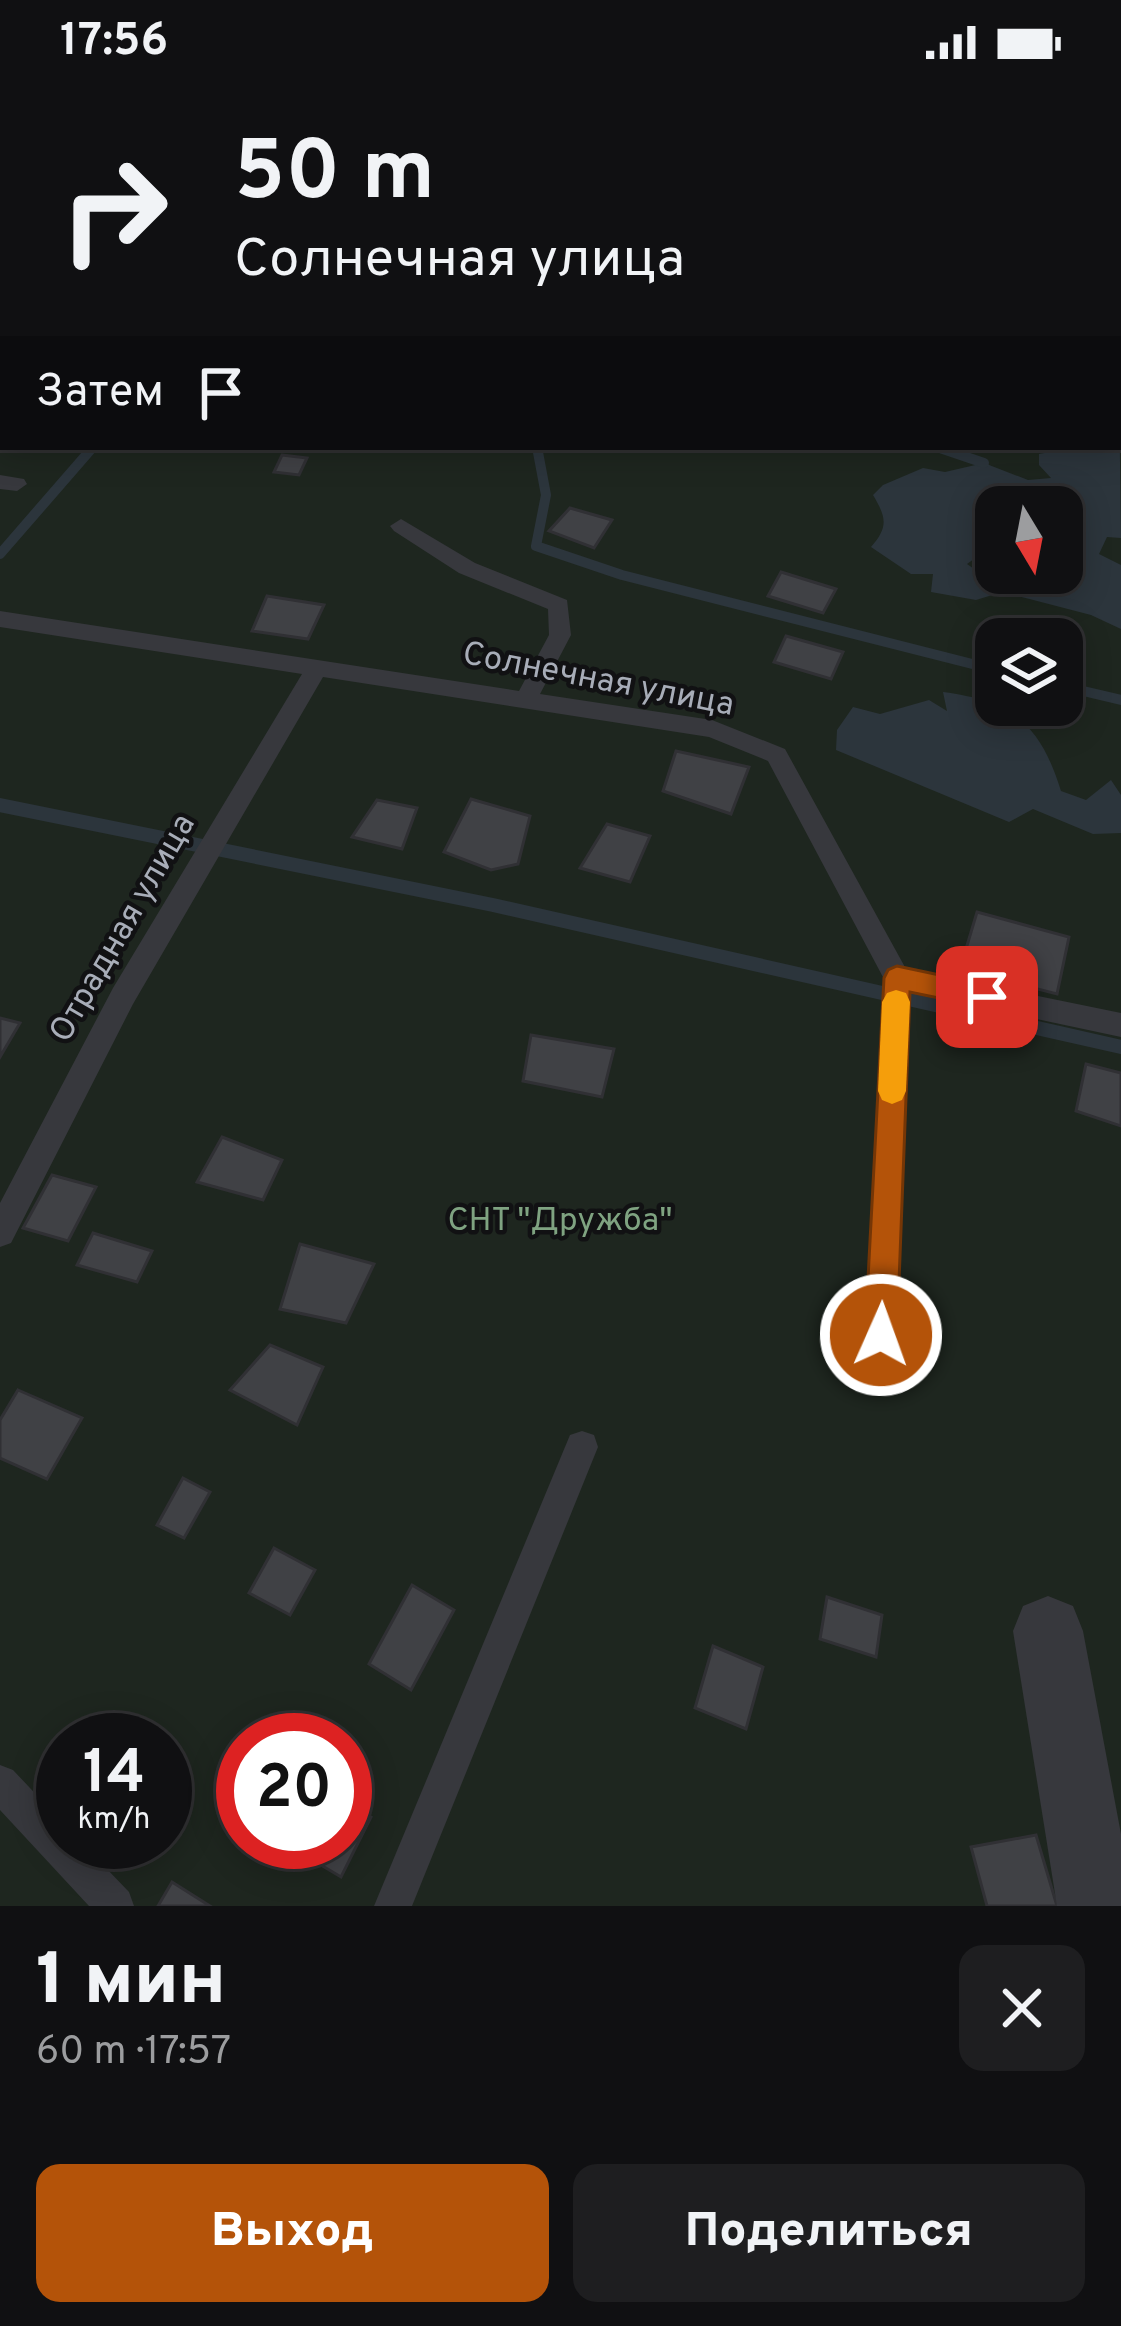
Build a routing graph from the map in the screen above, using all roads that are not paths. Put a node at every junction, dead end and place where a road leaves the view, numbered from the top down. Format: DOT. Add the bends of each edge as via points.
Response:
graph roads {
  1 [pos="401,526"];
  2 [pos="0,619"];
  3 [pos="318,666"];
  4 [pos="526,699"];
  5 [pos="897,978"];
  6 [pos="1121,1025"];
  7 [pos="0,1233"];
  8 [pos="881,1335"];
  9 [pos="582,1447"];
  10 [pos="1048,1631"];
  11 [pos="0,1784"];
  12 [pos="115,1906"];
  13 [pos="393,1906"];
  14 [pos="1096,1906"];
  1 -- 4 [label="lane" via="467,568 559,605 560,635"];
  2 -- 3 [label="lane, Солнечная улица"];
  3 -- 4 [label="lane, Солнечная улица"];
  3 -- 7 [label="lane, Отрадная улица" via="124,996"];
  4 -- 5 [label="lane, Солнечная улица" via="712,729 777,755"];
  5 -- 6 [label="lane"];
  5 -- 8 [label="lane"];
  9 -- 13 [label="lane"];
  10 -- 14 [label="street"];
  11 -- 12 [label="lane"];
}
